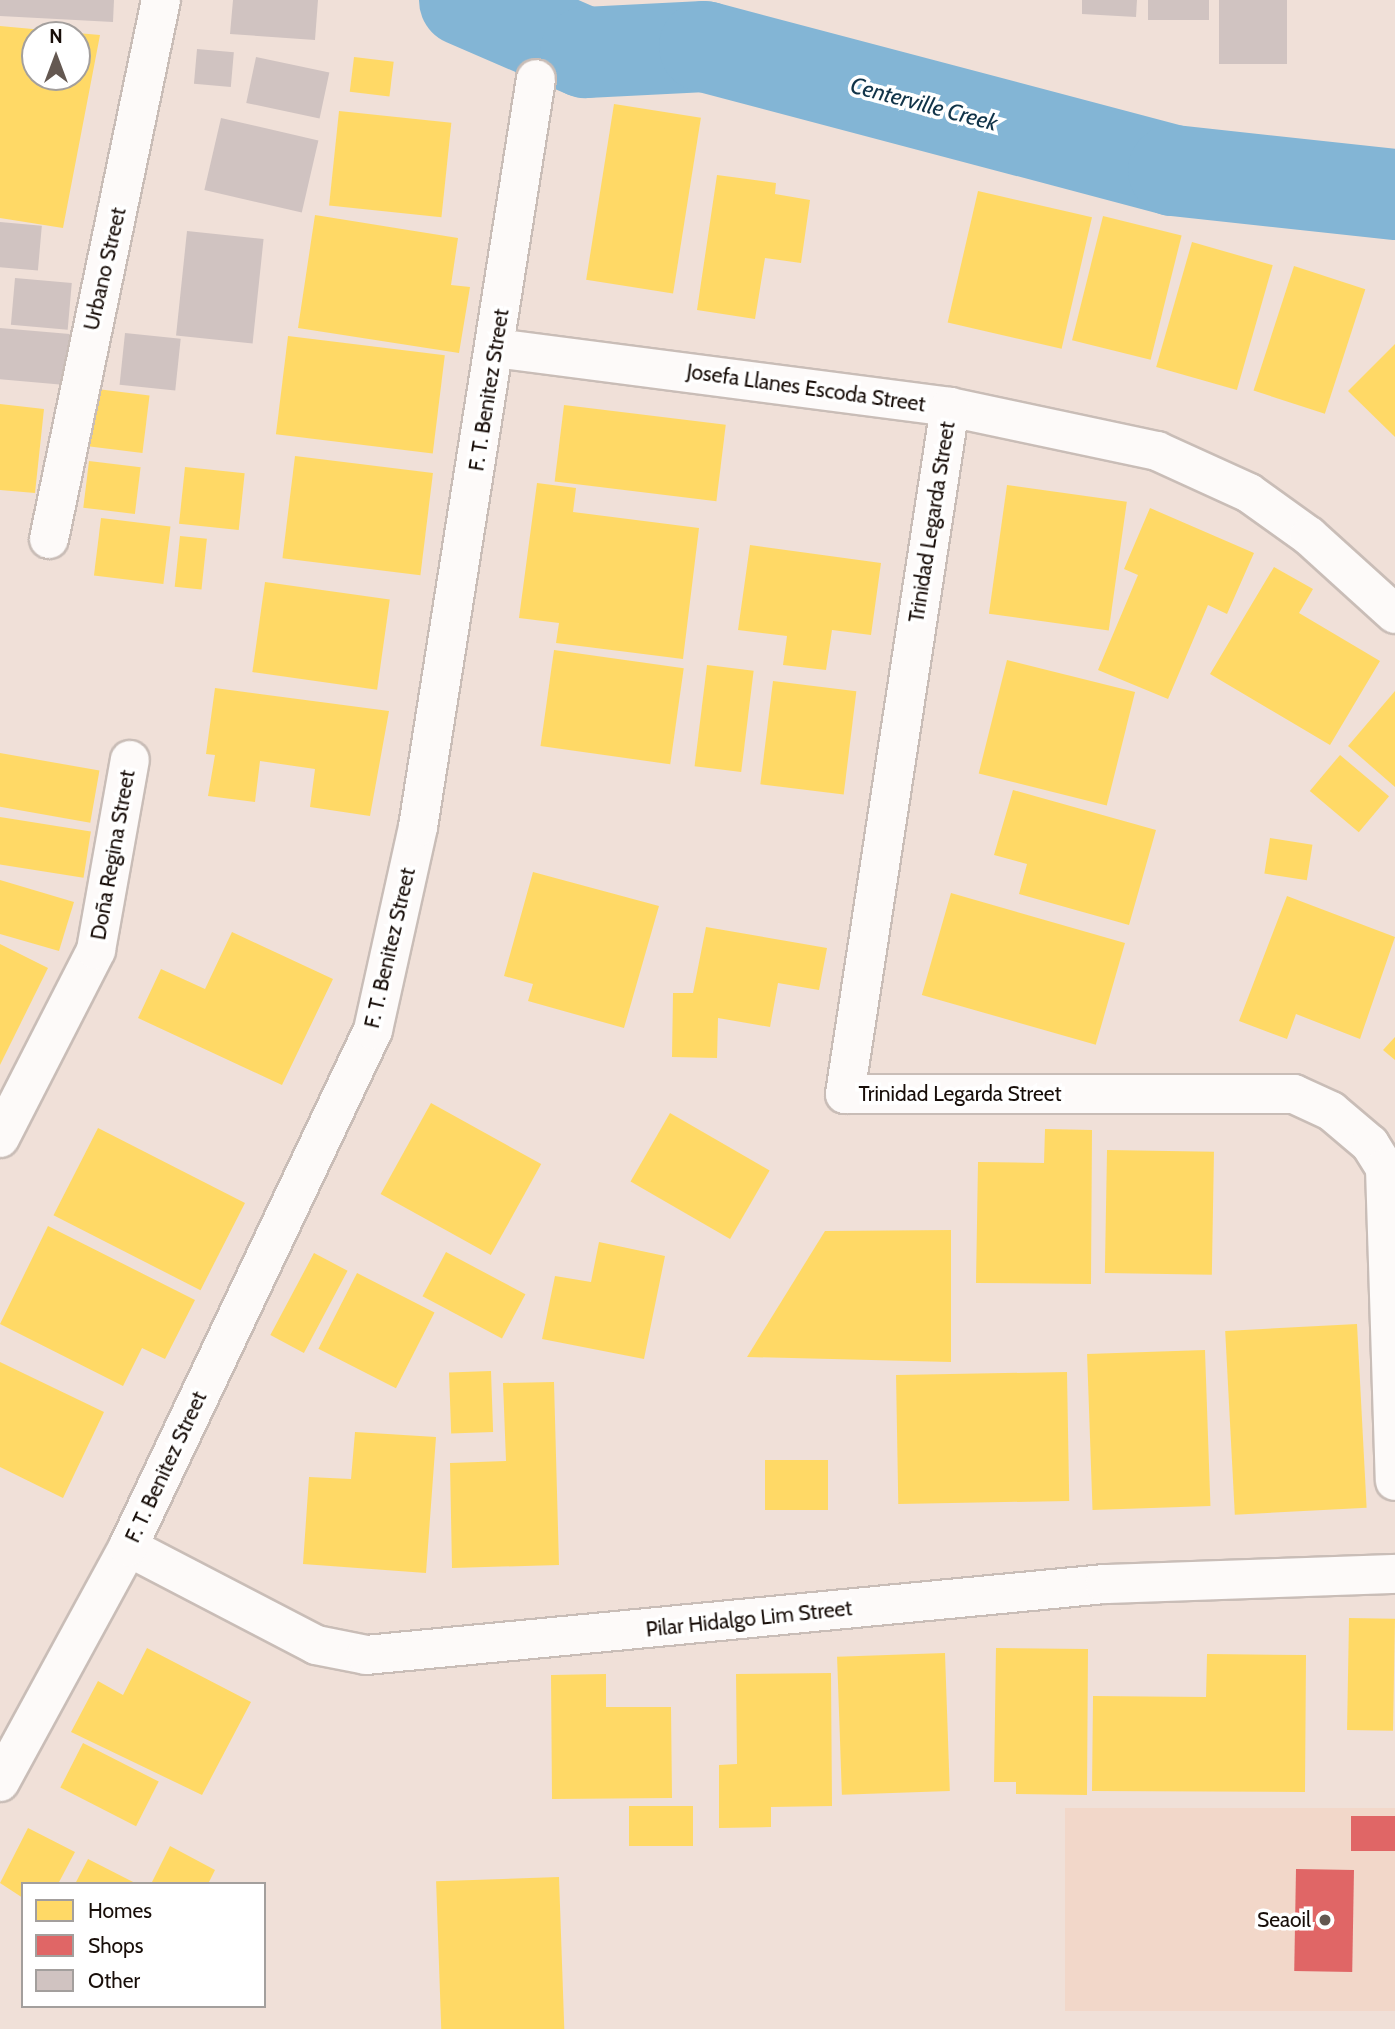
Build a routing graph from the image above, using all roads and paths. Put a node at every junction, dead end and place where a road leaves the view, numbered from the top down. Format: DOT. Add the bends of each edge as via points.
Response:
graph roads {
  1 [pos="161,0"];
  2 [pos="536,79"];
  3 [pos="496,348"];
  4 [pos="950,407"];
  5 [pos="49,538"];
  6 [pos="1395,614"];
  7 [pos="130,760"];
  8 [pos="0,1138"];
  9 [pos="1395,1481"];
  10 [pos="128,1547"];
  11 [pos="1395,1574"];
  12 [pos="0,1782"];
  1 -- 5 [label="street, Urbano Street"];
  2 -- 3 [label="street, F. T. Benitez Street"];
  3 -- 4 [label="street, Josefa Llanes Escoda Street"];
  3 -- 10 [label="street, F. T. Benitez Street" via="418,827 373,1030"];
  4 -- 6 [label="street, Josefa Llanes Escoda Street" via="1157,451 1238,488 1309,536"];
  4 -- 9 [label="street, Trinidad Legarda Street" via="845,1094 1294,1094 1331,1111 1370,1144 1385,1168"];
  7 -- 8 [label="street, Doña Regina Street" via="96,950"];
  10 -- 11 [label="street, Pilar Hidalgo Lim Street" via="316,1645 366,1655 1105,1584"];
  10 -- 12 [label="street, F. T. Benitez Street"];
}
